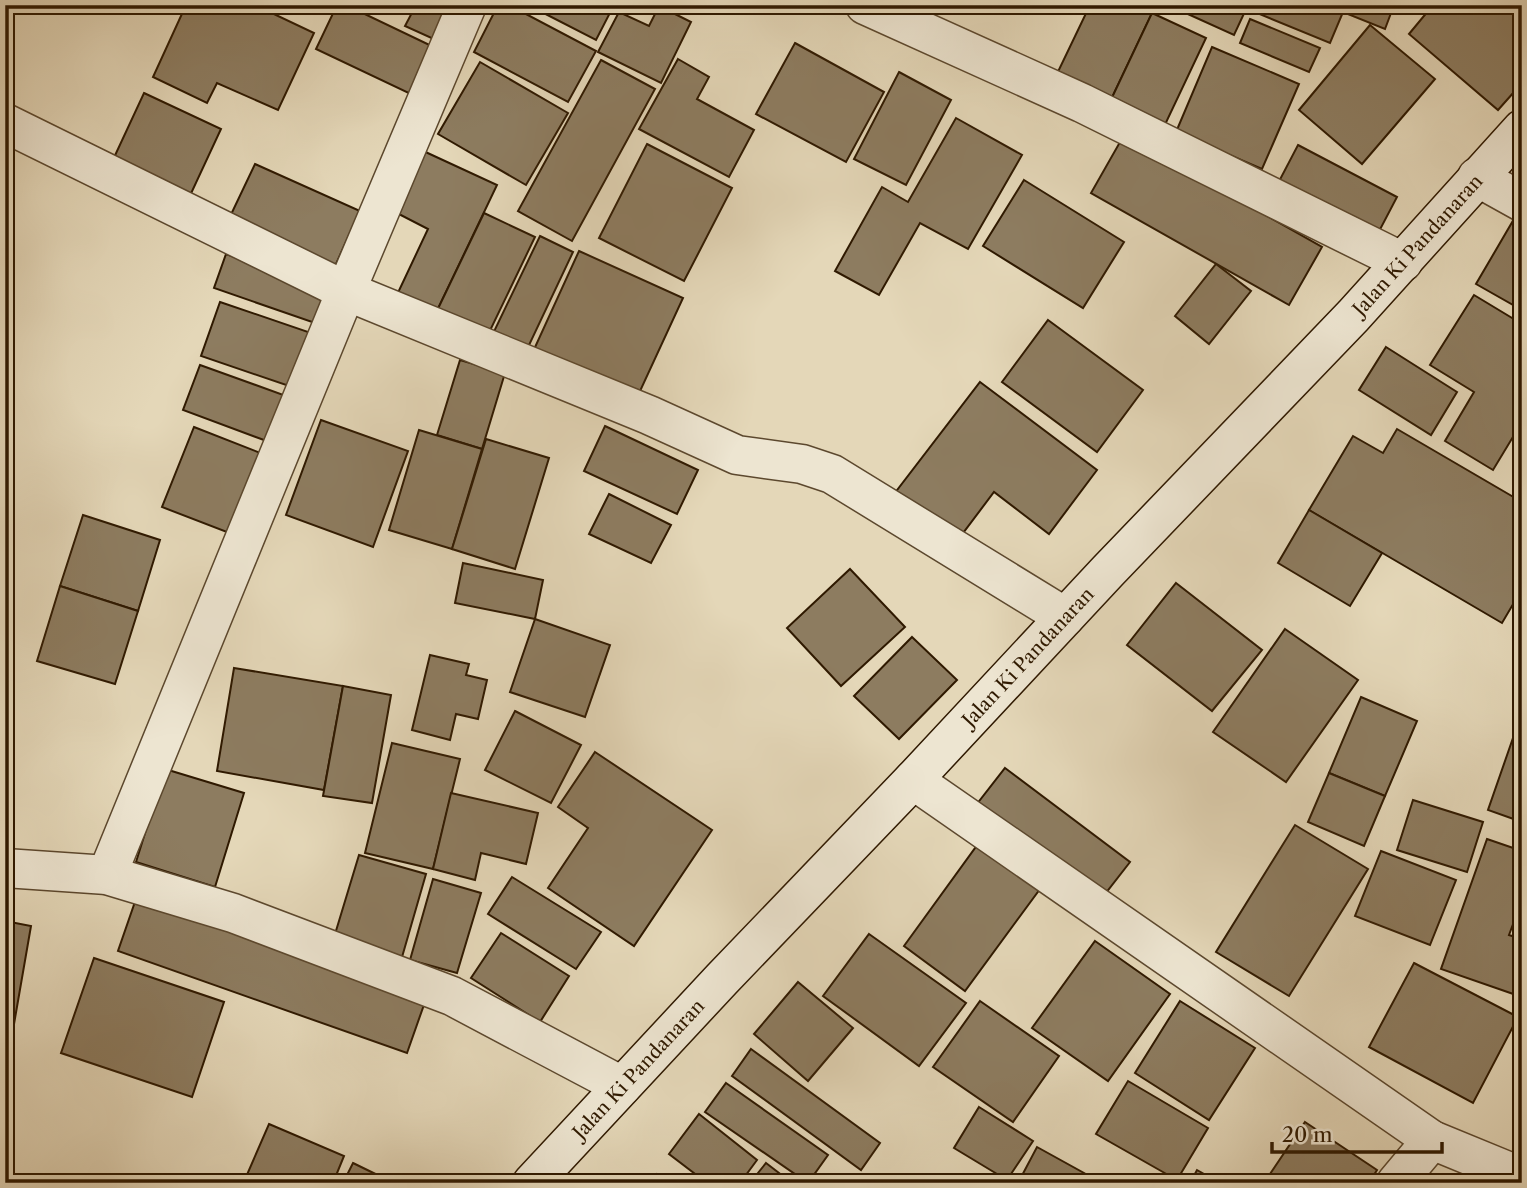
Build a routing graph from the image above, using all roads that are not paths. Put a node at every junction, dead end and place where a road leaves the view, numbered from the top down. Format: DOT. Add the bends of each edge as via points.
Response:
graph roads {
  1 [pos="467,5"];
  2 [pos="865,5"];
  3 [pos="5,123"];
  4 [pos="1522,129"];
  5 [pos="1477,177"];
  6 [pos="1522,202"];
  7 [pos="1403,262"];
  8 [pos="346,291"];
  9 [pos="1065,617"];
  10 [pos="913,780"];
  11 [pos="5,867"];
  12 [pos="107,875"];
  13 [pos="622,1086"];
  14 [pos="1432,1140"];
  15 [pos="1522,1177"];
  16 [pos="532,1183"];
  17 [pos="1396,1183"];
  1 -- 8 [label="street"];
  2 -- 7 [label="street" via="1082,103"];
  3 -- 8 [label="street"];
  4 -- 5 [label="street, Jalan Ki Pandanaran"];
  5 -- 6 [label="street"];
  5 -- 7 [label="street, Jalan Ki Pandanaran"];
  7 -- 9 [label="street, Jalan Ki Pandanaran"];
  8 -- 9 [label="street" via="737,455 802,464 832,474"];
  8 -- 12 [label="street"];
  9 -- 10 [label="street, Jalan Ki Pandanaran"];
  10 -- 13 [label="street, Jalan Ki Pandanaran"];
  10 -- 14 [label="street"];
  11 -- 12 [label="street"];
  12 -- 13 [label="street" via="233,913 452,996"];
  13 -- 16 [label="street, Jalan Ki Pandanaran"];
  14 -- 15 [label="street"];
  14 -- 17 [label="street"];
}
